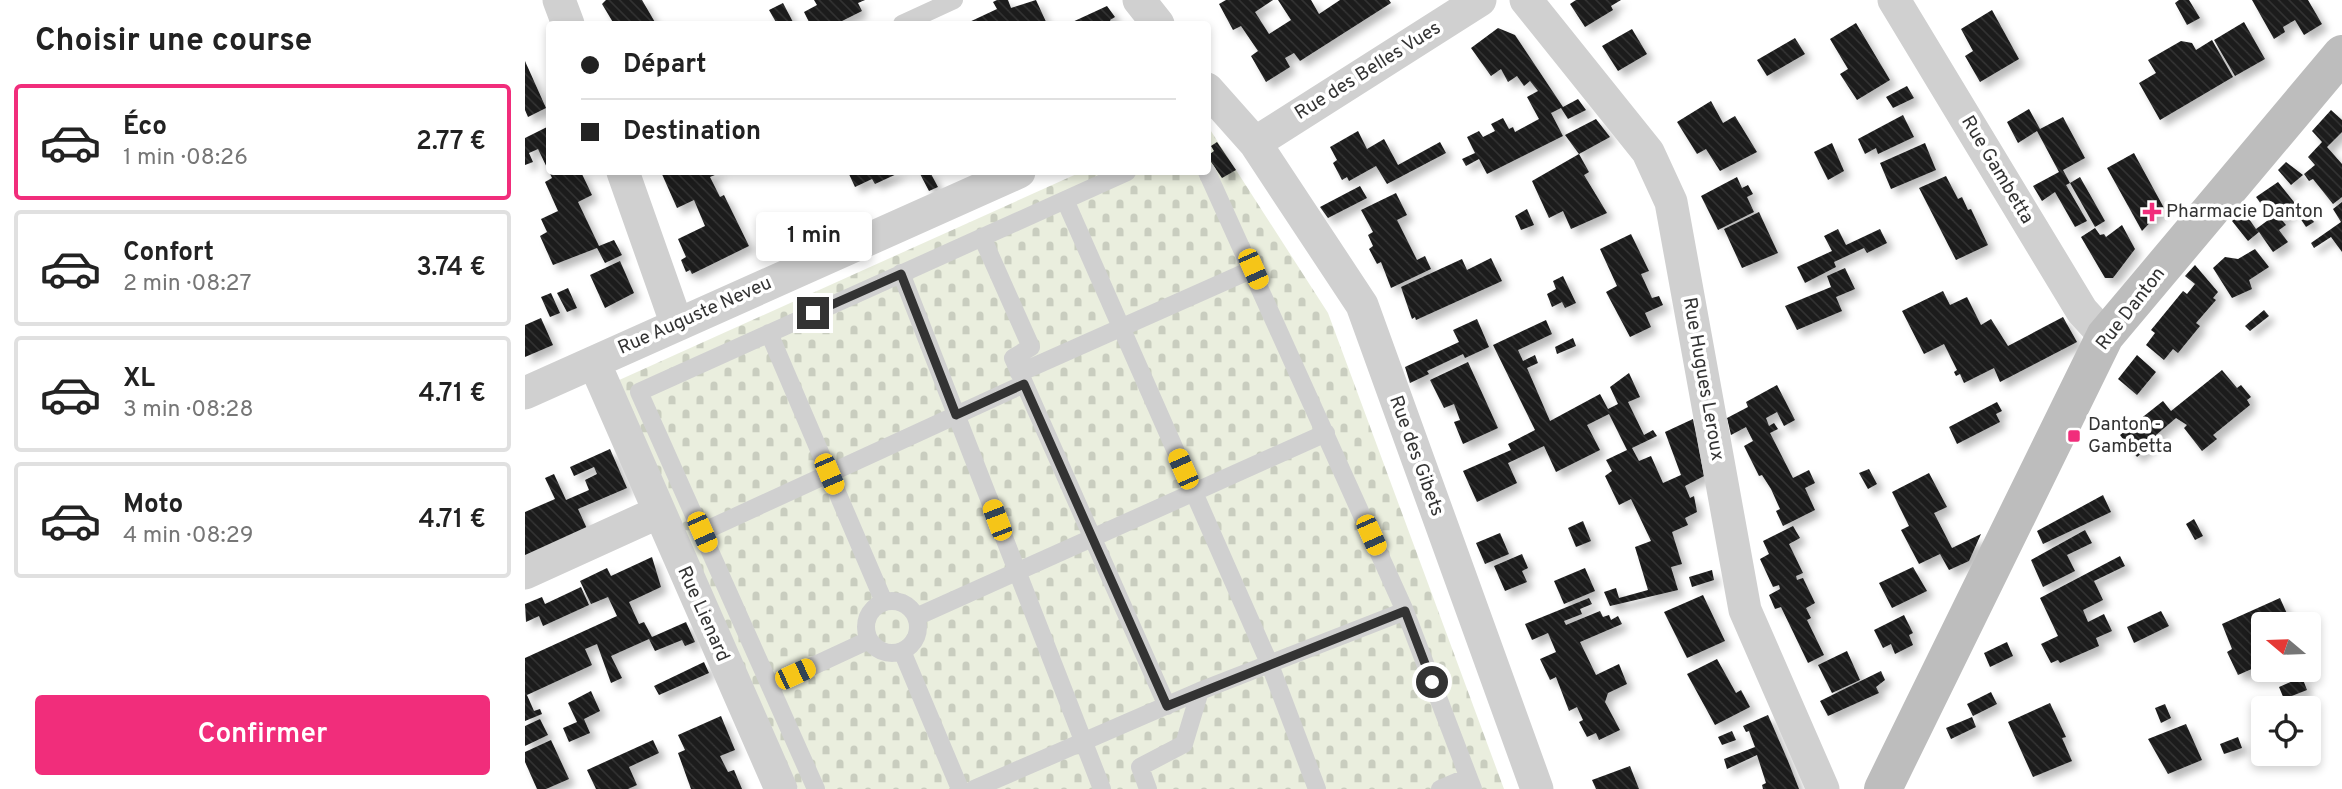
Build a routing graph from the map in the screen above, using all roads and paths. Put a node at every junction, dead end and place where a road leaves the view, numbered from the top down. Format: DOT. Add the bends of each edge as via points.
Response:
graph roads {
  1 [pos="559,0"];
  2 [pos="954,0"];
  3 [pos="1139,0"];
  4 [pos="1480,0"];
  5 [pos="1526,0"];
  6 [pos="1895,0"];
  7 [pos="567,21"];
  8 [pos="908,21"];
  9 [pos="1156,21"];
  10 [pos="2341,59"];
  11 [pos="1211,101"];
  12 [pos="1255,143"];
  13 [pos="624,175"];
  14 [pos="1012,175"];
  15 [pos="1120,175"];
  16 [pos="1208,175"];
  17 [pos="1065,200"];
  18 [pos="982,237"];
  19 [pos="1253,269"];
  20 [pos="901,274"];
  21 [pos="677,325"];
  22 [pos="1121,328"];
  23 [pos="769,333"];
  24 [pos="2105,336"];
  25 [pos="594,362"];
  26 [pos="1022,378"];
  27 [pos="525,393"];
  28 [pos="956,415"];
  29 [pos="1326,433"];
  30 [pos="829,474"];
  31 [pos="1193,493"];
  32 [pos="657,513"];
  33 [pos="702,532"];
  34 [pos="1091,539"];
  35 [pos="1017,572"];
  36 [pos="525,573"];
  37 [pos="884,602"];
  38 [pos="1405,611"];
  39 [pos="916,617"];
  40 [pos="869,640"];
  41 [pos="902,651"];
  42 [pos="1270,665"];
  43 [pos="770,686"];
  44 [pos="1201,691"];
  45 [pos="1167,706"];
  46 [pos="1083,742"];
  47 [pos="1470,783"];
  48 [pos="781,789"];
  49 [pos="816,789"];
  50 [pos="960,789"];
  51 [pos="974,789"];
  52 [pos="1102,789"];
  53 [pos="1148,789"];
  54 [pos="1317,789"];
  55 [pos="1440,789"];
  56 [pos="1537,789"];
  57 [pos="1823,789"];
  58 [pos="1883,789"];
  1 -- 7 [label="street"];
  2 -- 8 [label="lane"];
  3 -- 9 [label="street"];
  4 -- 12 [label="street, Rue des Belles Vues"];
  5 -- 57 [label="street, Rue Hugues Leroux" via="1648,152 1671,201 1745,610"];
  6 -- 24 [label="street, Rue Gambetta" via="2082,311"];
  10 -- 24 [label="street, Rue Danton"];
  11 -- 12 [label="street, Rue des Gibets"];
  12 -- 56 [label="street, Rue des Gibets" via="1361,305"];
  13 -- 21 [label="street"];
  14 -- 21 [label="street, Rue Auguste Neveu"];
  15 -- 17 [label="lane"];
  16 -- 19 [label="lane"];
  17 -- 18 [label="lane"];
  17 -- 22 [label="lane"];
  18 -- 20 [label="lane"];
  18 -- 26 [label="lane" via="1031,347 1013,358"];
  19 -- 22 [label="lane"];
  19 -- 29 [label="lane"];
  20 -- 23 [label="lane"];
  20 -- 28 [label="lane"];
  21 -- 25 [label="street, Rue Auguste Neveu"];
  22 -- 26 [label="lane"];
  22 -- 31 [label="lane"];
  23 -- 30 [label="lane"];
  23 -- 33 [label="lane" via="639,392"];
  24 -- 58 [label="street, Rue Danton"];
  25 -- 27 [label="street, Rue Auguste Neveu"];
  25 -- 32 [label="street, Rue Lienard"];
  26 -- 28 [label="lane"];
  26 -- 34 [label="lane"];
  28 -- 30 [label="lane"];
  28 -- 35 [label="lane"];
  29 -- 31 [label="lane"];
  29 -- 38 [label="lane"];
  30 -- 33 [label="lane"];
  30 -- 37 [label="lane"];
  31 -- 34 [label="lane"];
  31 -- 42 [label="lane"];
  32 -- 36 [label="street"];
  32 -- 48 [label="street, Rue Lienard"];
  33 -- 43 [label="lane"];
  34 -- 35 [label="lane"];
  34 -- 45 [label="lane"];
  35 -- 39 [label="lane"];
  35 -- 46 [label="lane"];
  37 -- 39 [label="lane" via="899,602"];
  37 -- 40 [label="lane" via="868,618"];
  38 -- 42 [label="lane"];
  38 -- 47 [label="lane"];
  39 -- 41 [label="lane" via="914,640"];
  40 -- 41 [label="lane" via="888,653"];
  40 -- 43 [label="lane"];
  41 -- 50 [label="lane"];
  42 -- 44 [label="lane"];
  42 -- 54 [label="lane"];
  43 -- 49 [label="lane"];
  44 -- 45 [label="lane"];
  44 -- 53 [label="lane" via="1184,744 1140,767"];
  45 -- 46 [label="lane"];
  46 -- 51 [label="lane"];
  46 -- 52 [label="lane"];
  47 -- 55 [label="lane"];
}
